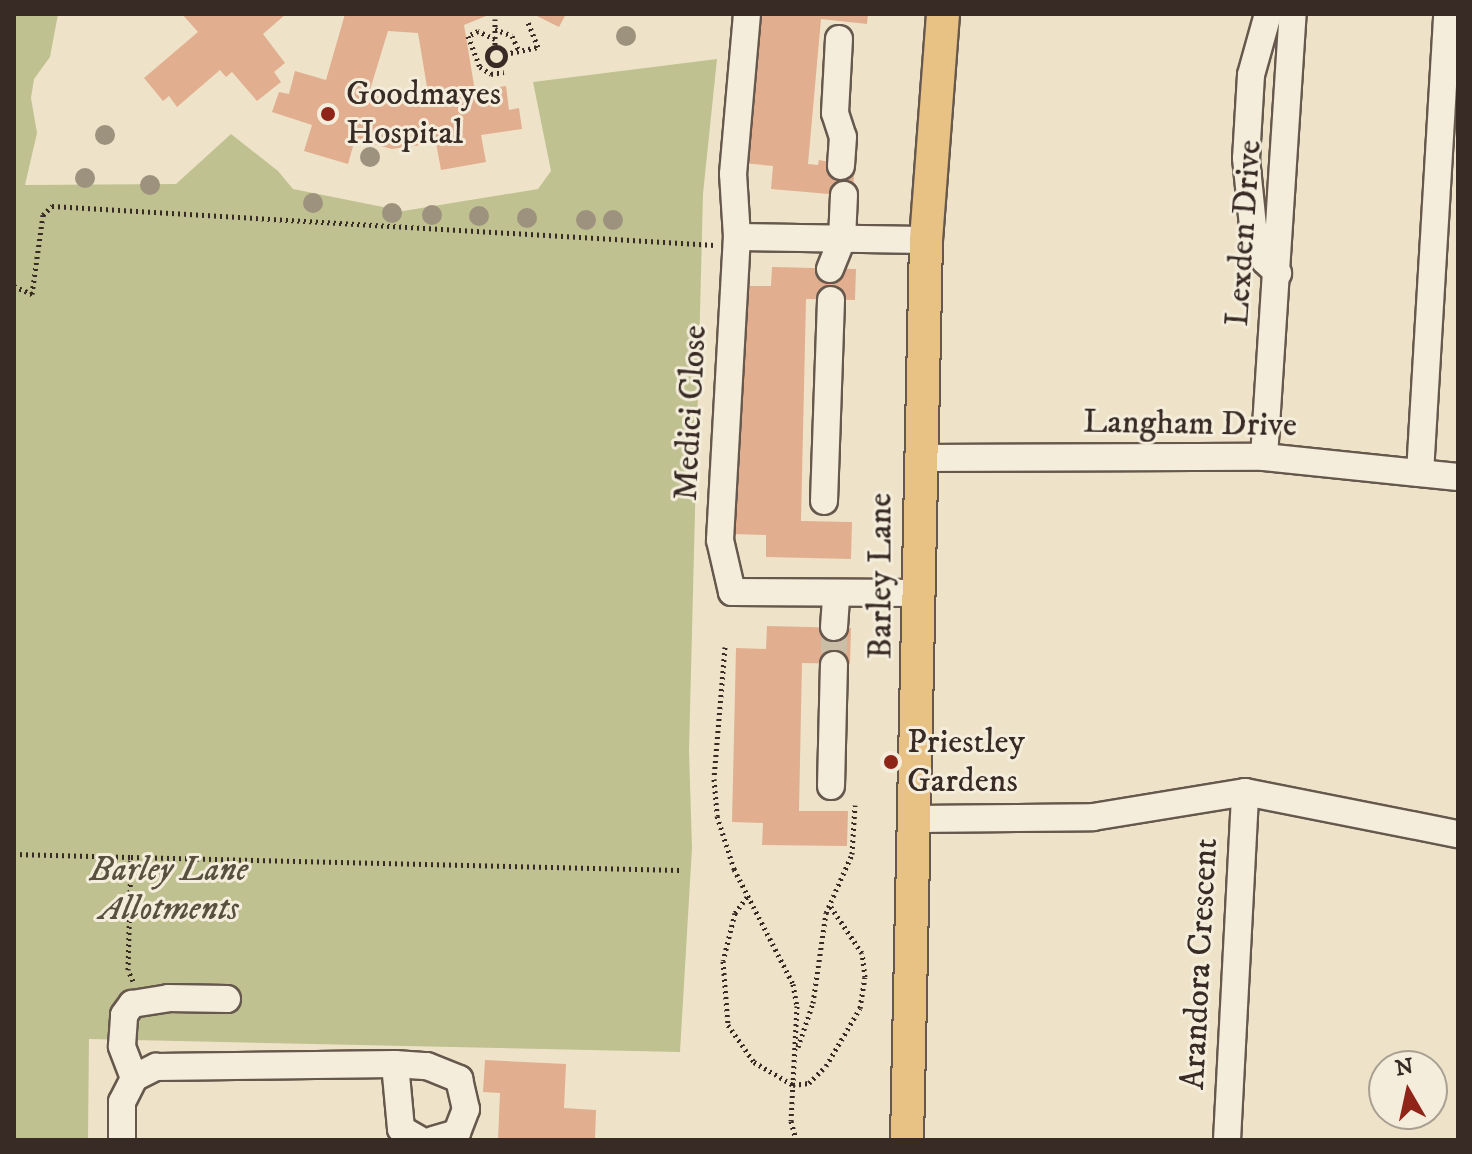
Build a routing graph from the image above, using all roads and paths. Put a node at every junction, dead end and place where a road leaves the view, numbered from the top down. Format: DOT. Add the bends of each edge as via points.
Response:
graph roads {
  1 [pos="747,14"];
  2 [pos="943,14"];
  3 [pos="1268,14"];
  4 [pos="1293,14"];
  5 [pos="1447,14"];
  6 [pos="495,19"];
  7 [pos="528,22"];
  8 [pos="495,29"];
  9 [pos="495,39"];
  10 [pos="839,39"];
  11 [pos="495,48"];
  12 [pos="519,51"];
  13 [pos="505,54"];
  14 [pos="504,72"];
  15 [pos="841,166"];
  16 [pos="844,195"];
  17 [pos="842,239"];
  18 [pos="926,240"];
  19 [pos="736,241"];
  20 [pos="830,269"];
  21 [pos="1278,273"];
  22 [pos="14,286"];
  23 [pos="831,300"];
  24 [pos="1264,457"];
  25 [pos="919,458"];
  26 [pos="1420,473"];
  27 [pos="1458,477"];
  28 [pos="824,501"];
  29 [pos="921,593"];
  30 [pos="836,595"];
  31 [pos="834,627"];
  32 [pos="725,647"];
  33 [pos="834,665"];
  34 [pos="831,786"];
  35 [pos="1245,792"];
  36 [pos="855,805"];
  37 [pos="916,819"];
  38 [pos="1458,834"];
  39 [pos="14,854"];
  40 [pos="131,857"];
  41 [pos="680,870"];
  42 [pos="747,897"];
  43 [pos="829,904"];
  44 [pos="227,999"];
  45 [pos="143,1000"];
  46 [pos="796,1055"];
  47 [pos="395,1064"];
  48 [pos="134,1078"];
  49 [pos="793,1085"];
  50 [pos="122,1140"];
  51 [pos="420,1140"];
  52 [pos="433,1140"];
  53 [pos="796,1140"];
  54 [pos="907,1140"];
  55 [pos="1227,1140"];
  1 -- 19 [label="street" via="733,174"];
  2 -- 18 [label="main road, Barley Lane"];
  3 -- 21 [label="street" via="1251,75 1246,158 1254,236 1265,261"];
  4 -- 21 [label="street, Lexden Drive"];
  5 -- 26 [label="street"];
  6 -- 8 [label="path"];
  7 -- 12 [label="path" via="538,47"];
  8 -- 9 [label="path"];
  8 -- 12 [label="path" via="512,36"];
  9 -- 11 [label="path"];
  9 -- 14 [label="path" via="478,31 468,36 480,67 491,74"];
  10 -- 15 [label="street" via="835,113 843,137"];
  11 -- 13 [label="path"];
  11 -- 13 [label="path" via="488,52 490,62 500,64"];
  12 -- 13 [label="path"];
  16 -- 17 [label="street"];
  17 -- 18 [label="street"];
  17 -- 19 [label="street"];
  17 -- 20 [label="street"];
  18 -- 25 [label="main road, Barley Lane"];
  19 -- 22 [label="path" via="52,206 43,215 32,294"];
  19 -- 30 [label="street, Medici Close" via="720,540 732,592"];
  21 -- 24 [label="street, Lexden Drive"];
  23 -- 28 [label="street"];
  24 -- 25 [label="street, Langham Drive"];
  24 -- 26 [label="street, Langham Drive"];
  25 -- 29 [label="main road, Barley Lane"];
  26 -- 27 [label="street, Langham Drive"];
  29 -- 30 [label="street, Medici Close"];
  29 -- 37 [label="main road, Barley Lane"];
  30 -- 31 [label="street"];
  32 -- 42 [label="path" via="716,804"];
  33 -- 34 [label="street"];
  35 -- 37 [label="street" via="1093,817"];
  35 -- 38 [label="street"];
  35 -- 55 [label="street, Arandora Crescent"];
  36 -- 43 [label="path" via="852,854"];
  37 -- 54 [label="main road, Barley Lane"];
  39 -- 40 [label="path"];
  40 -- 41 [label="path"];
  40 -- 45 [label="path" via="128,970"];
  42 -- 46 [label="path" via="793,984"];
  42 -- 49 [label="path" via="735,913 723,961 728,1025 754,1062"];
  43 -- 46 [label="path" via="813,1003"];
  43 -- 49 [label="path" via="862,953 860,1008 826,1066 809,1083"];
  44 -- 45 [label="street"];
  45 -- 48 [label="street" via="124,1015 121,1028 123,1054"];
  46 -- 49 [label="path"];
  47 -- 48 [label="street" via="156,1067"];
  47 -- 51 [label="street" via="401,1129"];
  47 -- 52 [label="street" via="427,1066 459,1079 466,1109 457,1133"];
  48 -- 50 [label="street" via="122,1102"];
  49 -- 53 [label="path"];
}
